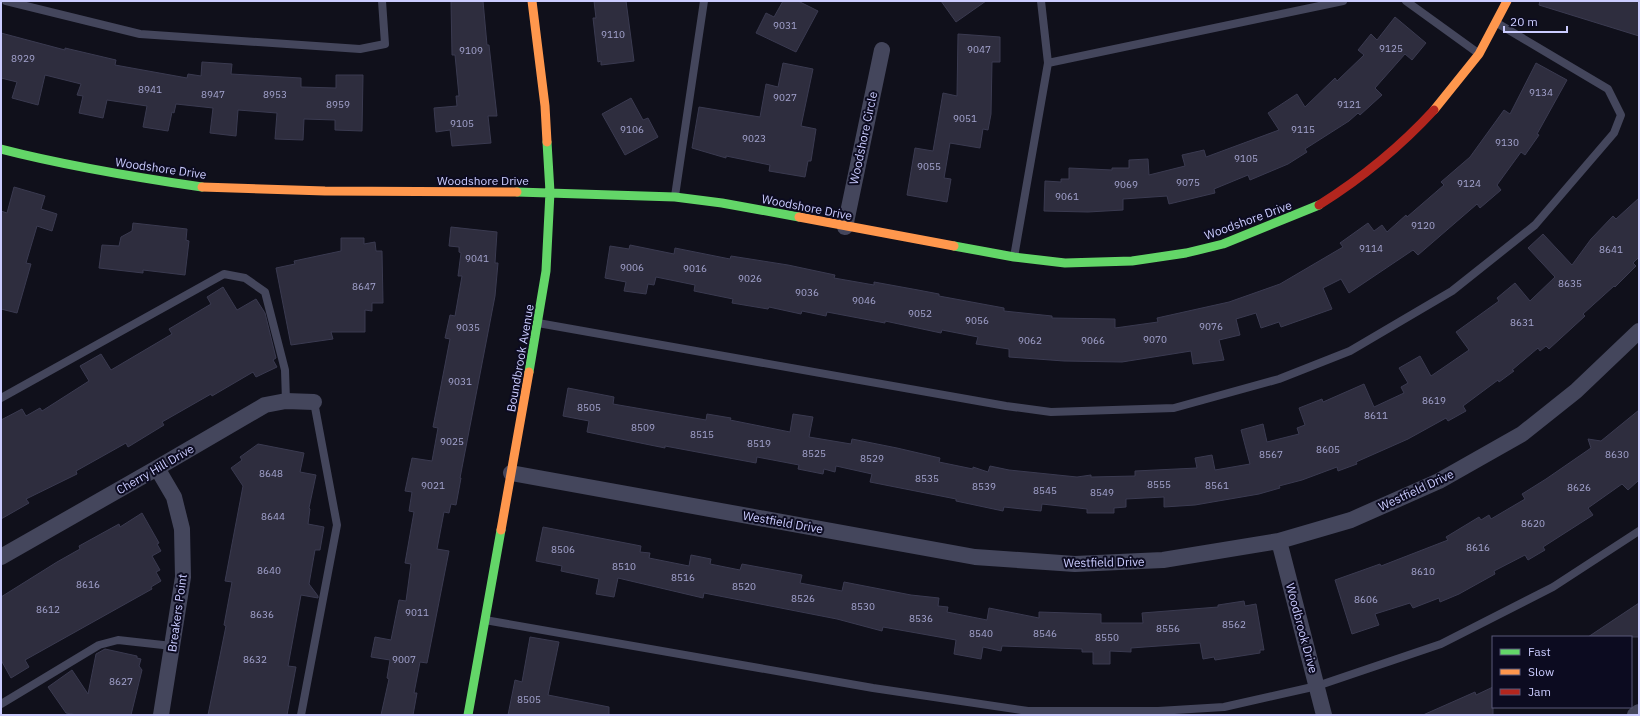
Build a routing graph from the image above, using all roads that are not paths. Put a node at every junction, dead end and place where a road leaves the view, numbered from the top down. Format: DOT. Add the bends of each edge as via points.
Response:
graph roads {
  1 [pos="6,1"];
  2 [pos="382,1"];
  3 [pos="532,1"];
  4 [pos="704,1"];
  5 [pos="1040,1"];
  6 [pos="1343,1"];
  7 [pos="1406,1"];
  8 [pos="1507,1"];
  9 [pos="1496,22"];
  10 [pos="882,50"];
  11 [pos="1479,54"];
  12 [pos="1048,63"];
  13 [pos="1,149"];
  14 [pos="550,192"];
  15 [pos="675,197"];
  16 [pos="845,227"];
  17 [pos="1014,257"];
  18 [pos="538,323"];
  19 [pos="1639,330"];
  20 [pos="1,398"];
  21 [pos="286,401"];
  22 [pos="314,402"];
  23 [pos="157,468"];
  24 [pos="511,473"];
  25 [pos="1639,531"];
  26 [pos="1279,541"];
  27 [pos="1,557"];
  28 [pos="485,620"];
  29 [pos="172,646"];
  30 [pos="1317,686"];
  31 [pos="1,704"];
  32 [pos="1639,712"];
  33 [pos="161,715"];
  34 [pos="301,715"];
  35 [pos="468,715"];
  36 [pos="1324,715"];
  37 [pos="1635,715"];
  1 -- 2 [label="lane" via="140,34 360,49 386,44"];
  3 -- 14 [label="street, Boundbrook Avenue" via="545,106"];
  4 -- 15 [label="lane"];
  5 -- 12 [label="lane"];
  6 -- 12 [label="lane"];
  7 -- 11 [label="lane"];
  8 -- 9 [label="street, Woodshore Drive"];
  9 -- 11 [label="street, Woodshore Drive"];
  9 -- 18 [label="lane" via="1608,89 1621,115 1614,133 1535,224 1452,291 1350,351 1279,379 1174,408 1051,412"];
  10 -- 16 [label="street, Woodshore Circle"];
  11 -- 17 [label="street, Woodshore Drive" via="1413,133 1358,180 1316,207 1223,244 1186,253 1132,261 1065,263"];
  12 -- 17 [label="lane"];
  13 -- 14 [label="street, Woodshore Drive" via="115,174 212,188"];
  14 -- 15 [label="street, Woodshore Drive"];
  14 -- 18 [label="street, Boundbrook Avenue" via="546,271"];
  15 -- 16 [label="street, Woodshore Drive" via="722,202"];
  16 -- 17 [label="street, Woodshore Drive"];
  18 -- 24 [label="street, Boundbrook Avenue"];
  19 -- 26 [label="street, Westfield Drive" via="1576,391 1522,434 1439,481 1351,520"];
  20 -- 21 [label="lane" via="224,274 245,278 265,292 285,370"];
  21 -- 22 [label="street, Cherry Hill Drive"];
  21 -- 23 [label="street, Cherry Hill Drive" via="265,405"];
  22 -- 34 [label="lane" via="337,525"];
  23 -- 27 [label="street, Cherry Hill Drive"];
  23 -- 29 [label="street, Breakers Point" via="174,497 182,530 184,577"];
  24 -- 26 [label="street, Westfield Drive" via="974,557 1075,564 1156,561"];
  24 -- 28 [label="street, Boundbrook Avenue"];
  25 -- 30 [label="lane" via="1553,587 1441,644"];
  26 -- 30 [label="street, Woodbrook Drive"];
  28 -- 30 [label="lane" via="865,686 1028,711 1158,711 1224,707"];
  28 -- 35 [label="street, Boundbrook Avenue"];
  29 -- 31 [label="lane" via="118,640 99,645"];
  29 -- 33 [label="street, Breakers Point"];
  30 -- 36 [label="street, Woodbrook Drive"];
  32 -- 37 [label="street"];
}
